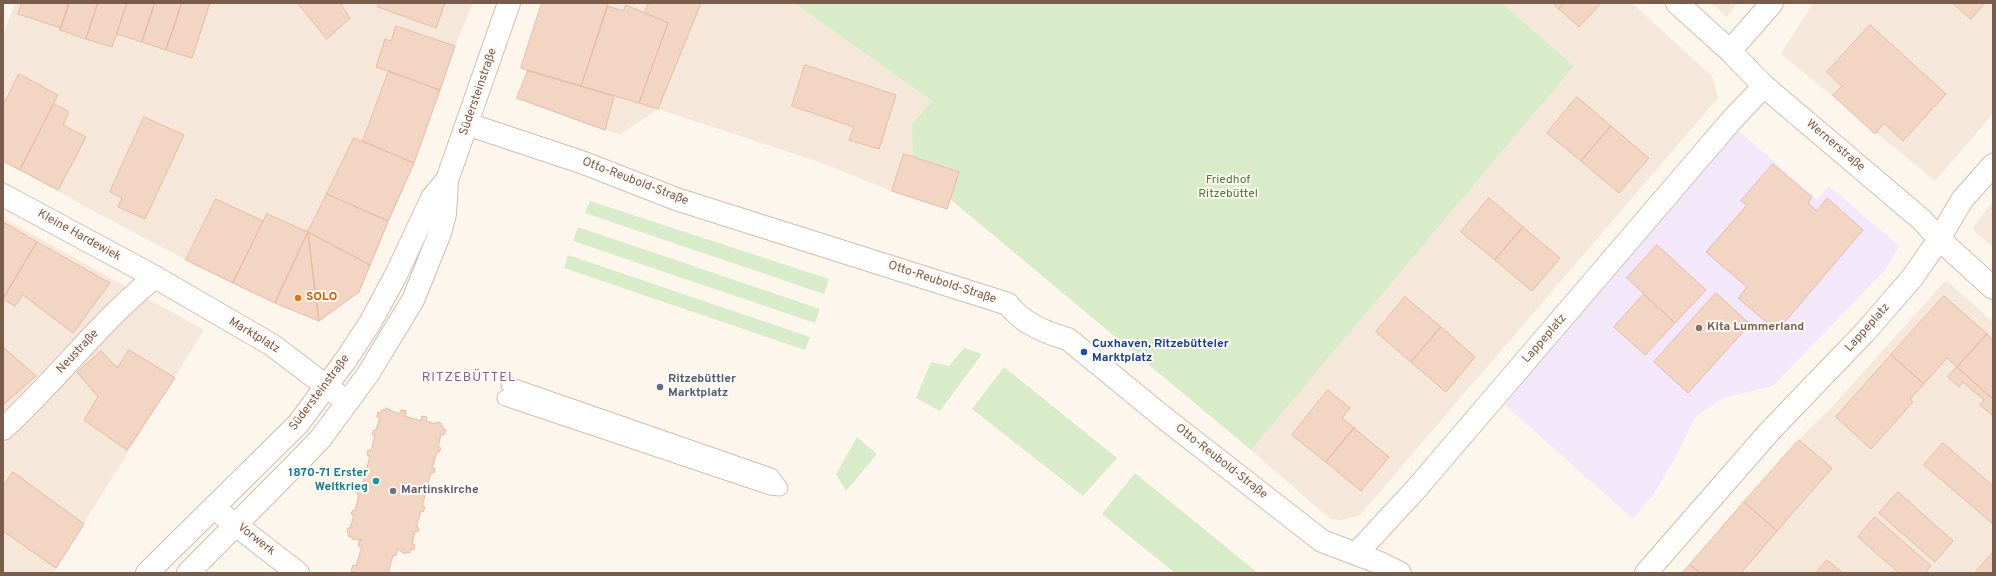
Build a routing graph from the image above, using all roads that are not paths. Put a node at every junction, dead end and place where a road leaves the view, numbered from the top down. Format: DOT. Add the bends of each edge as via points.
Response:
graph roads {
  1 [pos="509,3"];
  2 [pos="1677,3"];
  3 [pos="1772,3"];
  4 [pos="1730,51"];
  5 [pos="1764,86"];
  6 [pos="468,124"];
  7 [pos="1993,165"];
  8 [pos="448,180"];
  9 [pos="3,195"];
  10 [pos="1939,239"];
  11 [pos="155,277"];
  12 [pos="1993,288"];
  13 [pos="327,386"];
  14 [pos="507,392"];
  15 [pos="348,402"];
  16 [pos="3,429"];
  17 [pos="214,508"];
  18 [pos="235,524"];
  19 [pos="1356,554"];
  20 [pos="148,573"];
  21 [pos="188,573"];
  22 [pos="298,573"];
  23 [pos="1400,573"];
  24 [pos="1646,573"];
  1 -- 6 [label="street, Südersteinstraße"];
  2 -- 4 [label="street, Wernerstraße"];
  3 -- 4 [label="street"];
  4 -- 5 [label="street, Wernerstraße"];
  5 -- 10 [label="street, Wernerstraße" via="1922,220"];
  5 -- 19 [label="street, Lappeplatz" via="1730,122 1416,490"];
  6 -- 8 [label="street, Südersteinstraße"];
  6 -- 19 [label="street, Otto-Reubold-Straße" via="584,162 676,200 1008,304 1016,314 1052,334 1068,339 1322,541"];
  7 -- 10 [label="street, Lappeplatz" via="1962,200"];
  8 -- 13 [label="street, Südersteinstraße" via="432,198 370,323"];
  8 -- 15 [label="street, Südersteinstraße" via="443,220 416,293 398,326"];
  9 -- 11 [label="street, Kleine Hardewiek"];
  10 -- 12 [label="street, Wernerstraße"];
  10 -- 24 [label="street, Lappeplatz" via="1912,278 1871,325 1770,432"];
  11 -- 13 [label="street, Marktplatz" via="272,345"];
  11 -- 16 [label="street, Neustraße" via="131,296 33,401"];
  13 -- 15 [label="street, Marktplatz"];
  13 -- 17 [label="street, Südersteinstraße" via="283,441"];
  14 -- 14 [label="lane" via="770,487 780,488 771,476"];
  15 -- 18 [label="street, Südersteinstraße" via="300,460"];
  17 -- 18 [label="street, Vorwerk"];
  17 -- 20 [label="street, Südersteinstraße"];
  18 -- 21 [label="street, Südersteinstraße"];
  18 -- 22 [label="street, Vorwerk"];
  19 -- 23 [label="street"];
}
